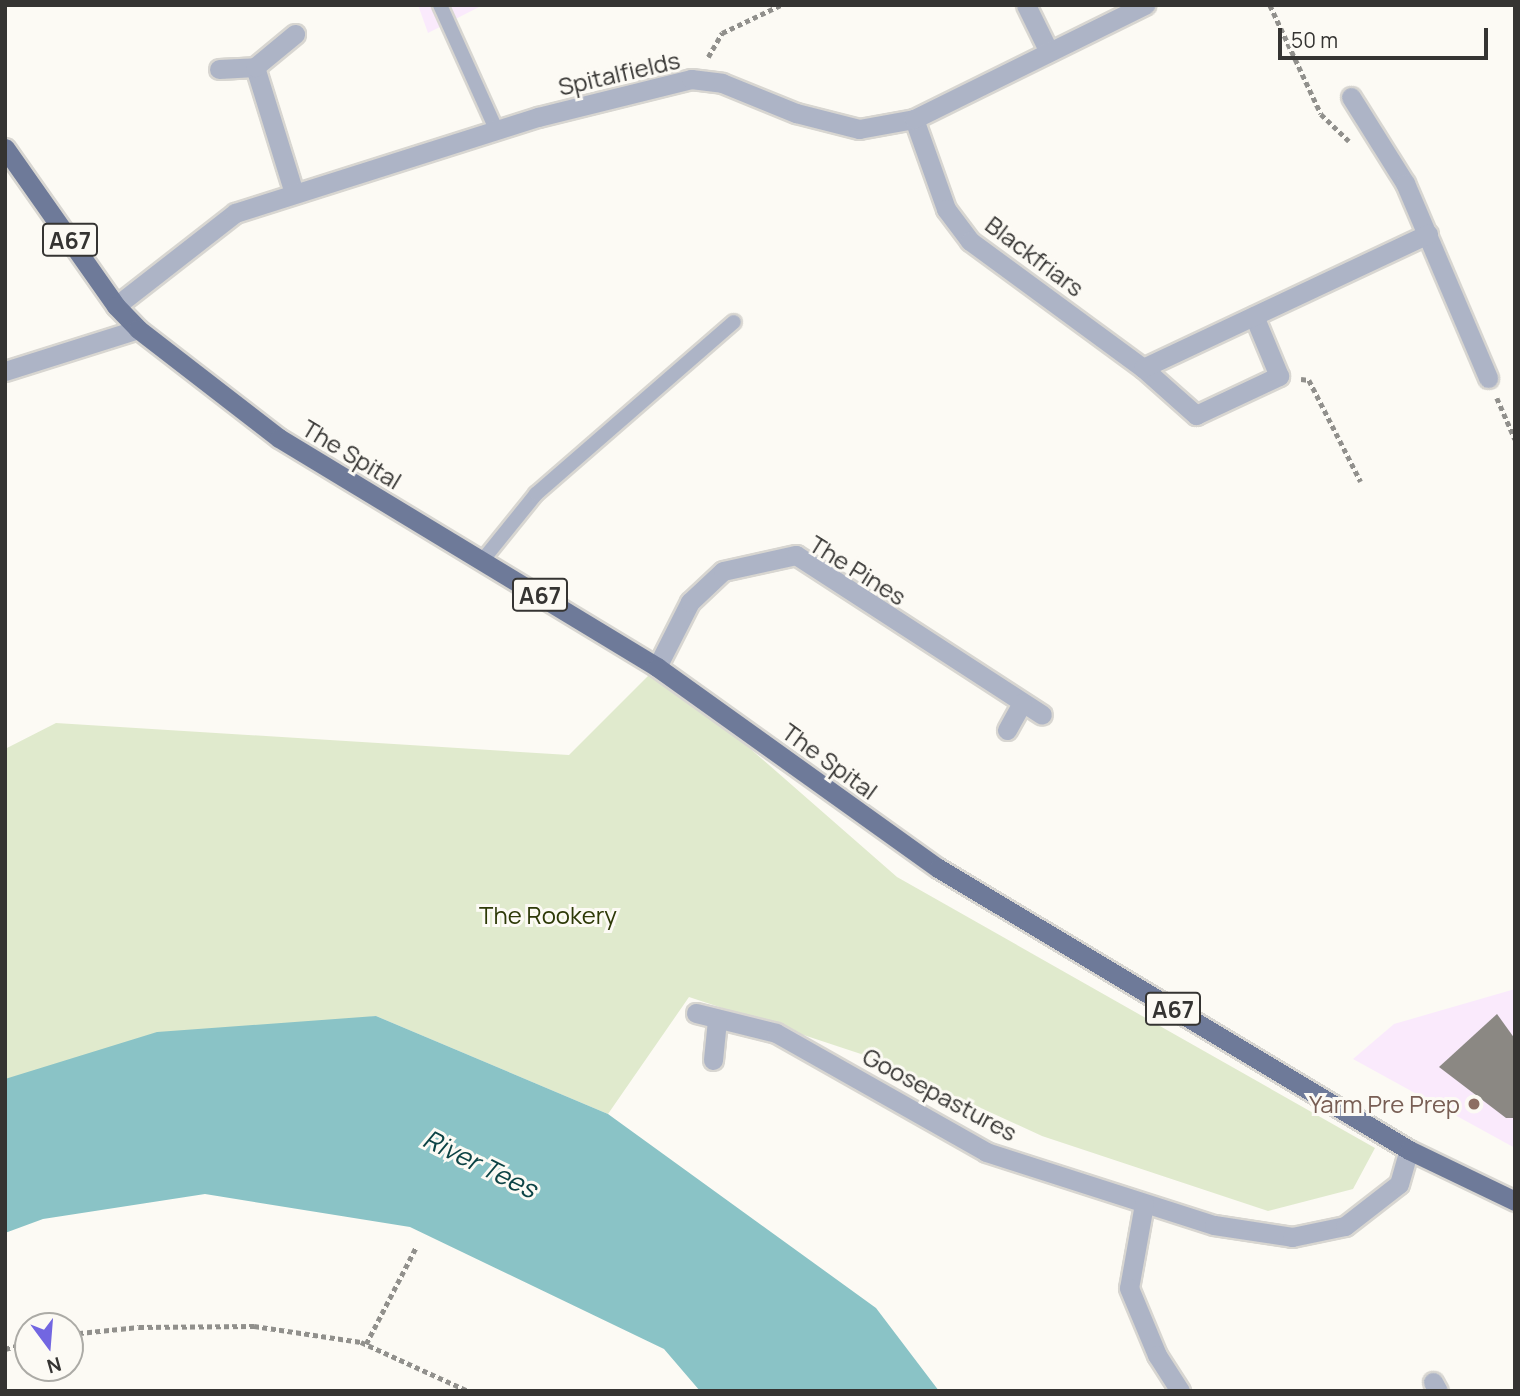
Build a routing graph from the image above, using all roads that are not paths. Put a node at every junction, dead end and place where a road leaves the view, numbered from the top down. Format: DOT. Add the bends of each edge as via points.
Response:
graph roads {
  1 [pos="440,5"];
  2 [pos="1026,5"];
  3 [pos="1145,5"];
  4 [pos="295,34"];
  5 [pos="1049,52"];
  6 [pos="255,67"];
  7 [pos="219,69"];
  8 [pos="1351,97"];
  9 [pos="914,119"];
  10 [pos="496,130"];
  11 [pos="5,148"];
  12 [pos="294,193"];
  13 [pos="1428,234"];
  14 [pos="116,306"];
  15 [pos="1254,316"];
  16 [pos="734,322"];
  17 [pos="138,329"];
  18 [pos="1143,368"];
  19 [pos="5,371"];
  20 [pos="1488,378"];
  21 [pos="482,561"];
  22 [pos="657,667"];
  23 [pos="1022,703"];
  24 [pos="1042,715"];
  25 [pos="1007,730"];
  26 [pos="696,1013"];
  27 [pos="717,1020"];
  28 [pos="713,1060"];
  29 [pos="1409,1150"];
  30 [pos="1515,1201"];
  31 [pos="1144,1204"];
  32 [pos="1180,1391"];
  1 -- 10 [label="lane"];
  2 -- 5 [label="street"];
  3 -- 5 [label="street, Spitalfields"];
  4 -- 6 [label="street"];
  5 -- 9 [label="street, Spitalfields"];
  6 -- 7 [label="street"];
  6 -- 12 [label="street"];
  8 -- 13 [label="street" via="1405,183"];
  9 -- 10 [label="street, Spitalfields" via="859,129 796,113 722,83 696,80"];
  9 -- 18 [label="street, Blackfriars" via="946,209 970,240"];
  10 -- 12 [label="street, Spitalfields"];
  11 -- 14 [label="main road, A67"];
  12 -- 14 [label="street, Spitalfields" via="234,213"];
  13 -- 15 [label="street"];
  13 -- 20 [label="street"];
  14 -- 17 [label="main road, A67"];
  15 -- 18 [label="street"];
  15 -- 18 [label="street, Blackfriars" via="1279,376 1196,415"];
  16 -- 21 [label="lane" via="544,486"];
  17 -- 19 [label="street"];
  17 -- 21 [label="main road, The Spital / A67" via="279,438"];
  21 -- 22 [label="main road, The Spital / A67"];
  22 -- 23 [label="street, The Pines" via="690,602 723,571 796,555"];
  22 -- 29 [label="main road, The Spital / A67" via="937,868"];
  23 -- 24 [label="street, The Pines"];
  23 -- 25 [label="street"];
  26 -- 27 [label="street, Goosepastures"];
  27 -- 28 [label="street"];
  27 -- 31 [label="street, Goosepastures" via="776,1032 986,1152"];
  29 -- 30 [label="main road, The Spital / A67"];
  29 -- 31 [label="street, Goosepastures" via="1399,1184 1345,1226 1292,1237 1214,1226"];
  31 -- 32 [label="street" via="1129,1288 1157,1355"];
}
